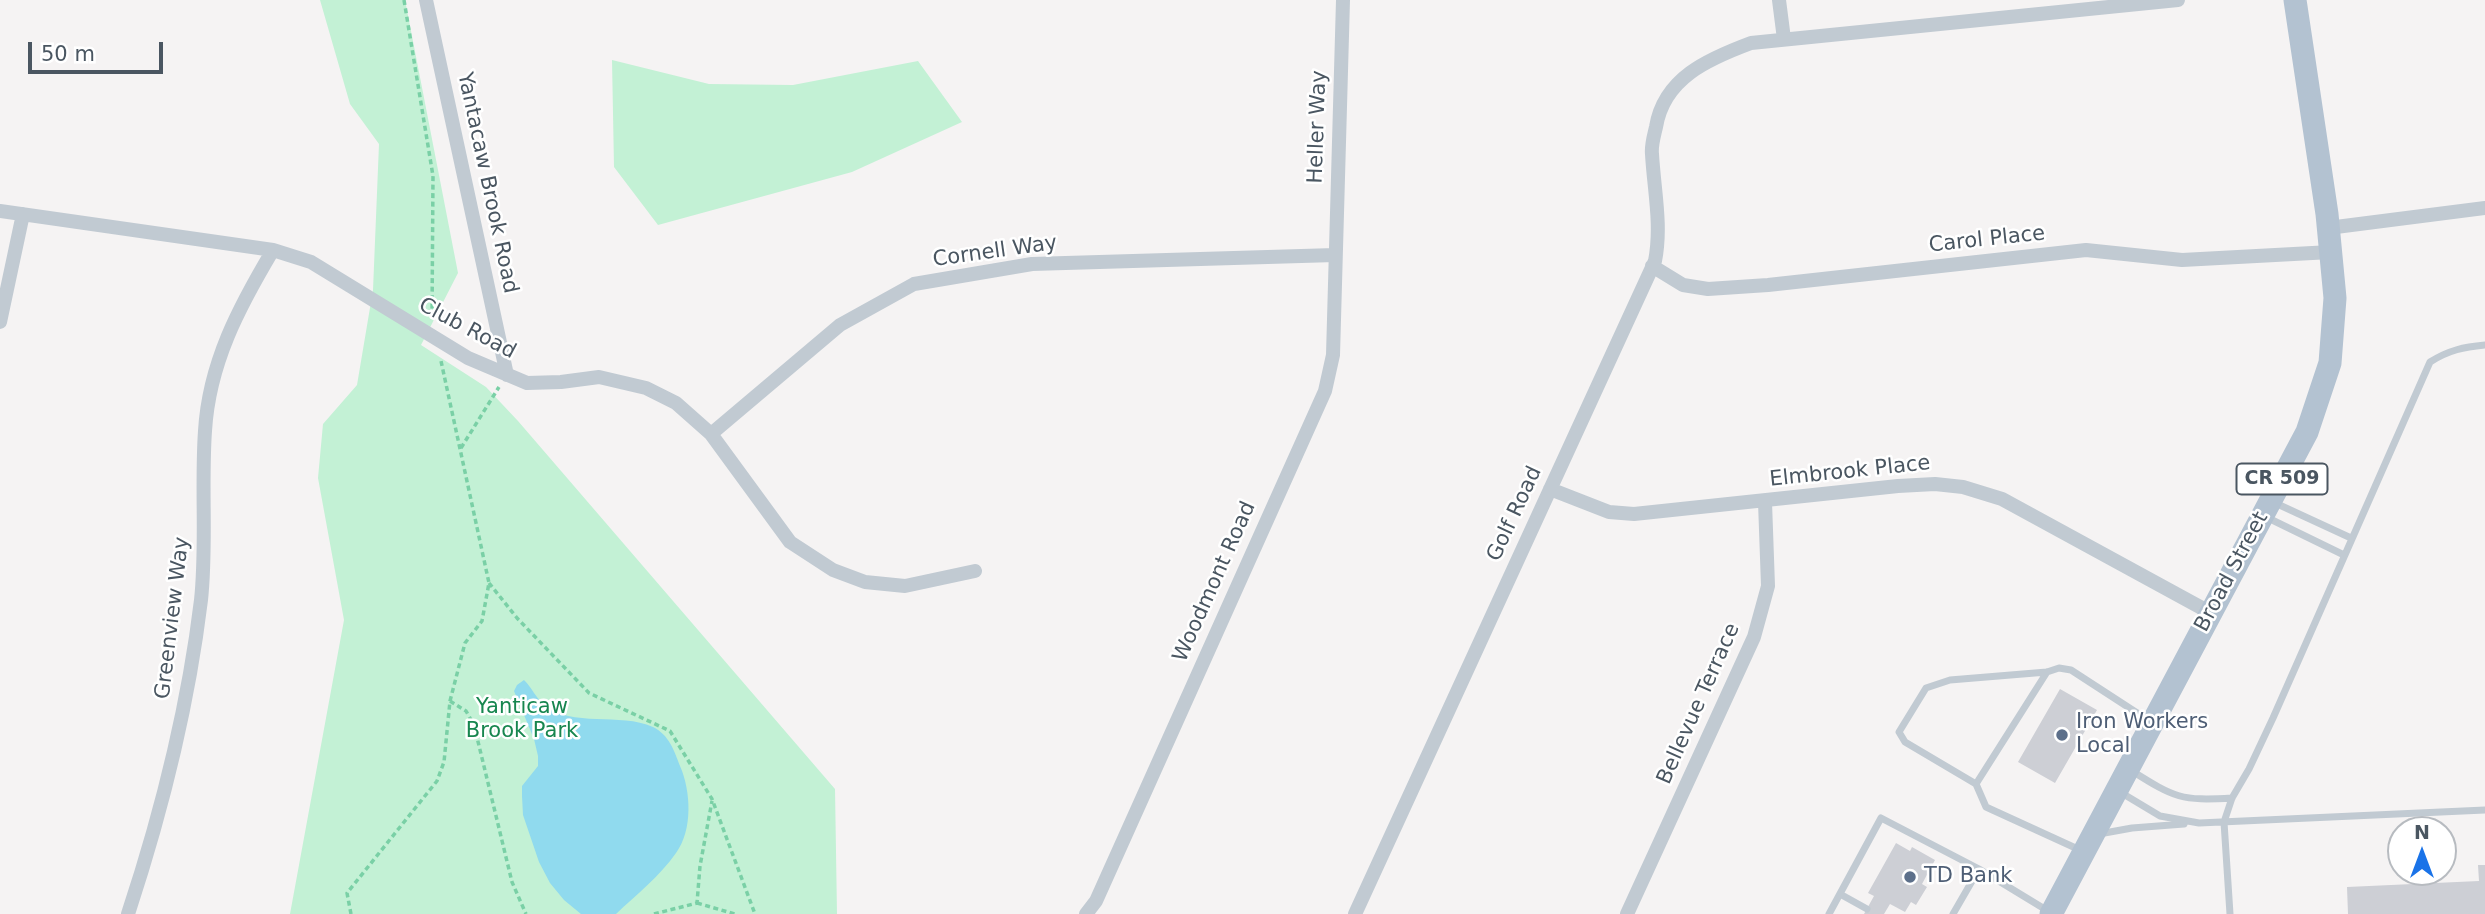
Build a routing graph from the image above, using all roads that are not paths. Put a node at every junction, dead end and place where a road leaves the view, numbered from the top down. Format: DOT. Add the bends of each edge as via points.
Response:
graph roads {
  1 [pos="426,0"];
  2 [pos="1343,0"];
  3 [pos="1779,0"];
  4 [pos="2178,0"];
  5 [pos="2295,0"];
  6 [pos="1784,39"];
  7 [pos="2485,208"];
  8 [pos="0,211"];
  9 [pos="23,214"];
  10 [pos="2328,228"];
  11 [pos="273,250"];
  12 [pos="2331,252"];
  13 [pos="1335,255"];
  14 [pos="1652,266"];
  15 [pos="0,322"];
  16 [pos="2485,345"];
  17 [pos="508,375"];
  18 [pos="711,434"];
  19 [pos="1550,489"];
  20 [pos="1765,502"];
  21 [pos="2266,508"];
  22 [pos="2351,538"];
  23 [pos="2344,555"];
  24 [pos="975,570"];
  25 [pos="2211,613"];
  26 [pos="2047,672"];
  27 [pos="2151,722"];
  28 [pos="2127,769"];
  29 [pos="1976,784"];
  30 [pos="2116,789"];
  31 [pos="2232,798"];
  32 [pos="2485,810"];
  33 [pos="2224,822"];
  34 [pos="2199,823"];
  35 [pos="2087,844"];
  36 [pos="1979,869"];
  37 [pos="1840,894"];
  38 [pos="1867,909"];
  39 [pos="2051,913"];
  40 [pos="128,914"];
  41 [pos="1086,914"];
  42 [pos="1355,914"];
  43 [pos="1627,914"];
  44 [pos="1829,914"];
  45 [pos="1953,914"];
  46 [pos="2230,914"];
  1 -- 17 [label="street, Yantacaw Brook Road"];
  2 -- 13 [label="street, Heller Way"];
  3 -- 6 [label="street"];
  4 -- 6 [label="street, Golf Road"];
  5 -- 10 [label="main road, Broad Street / CR 509"];
  6 -- 14 [label="street, Golf Road" via="1751,43 1717,55 1687,73 1670,93 1651,150 1659,241"];
  7 -- 10 [label="street"];
  8 -- 9 [label="street, Club Road"];
  9 -- 11 [label="street, Club Road"];
  9 -- 15 [label="street"];
  10 -- 12 [label="main road, Broad Street / CR 509"];
  11 -- 17 [label="street, Club Road" via="311,262 468,358"];
  11 -- 40 [label="street, Greenview Way" via="238,309 211,388 205,430 205,564 190,679 153,838"];
  12 -- 14 [label="street, Carol Place" via="2182,260 2087,250 1709,289 1683,285"];
  12 -- 21 [label="main road, Broad Street / CR 509" via="2335,298 2330,363 2307,432"];
  13 -- 18 [label="street, Cornell Way" via="1032,264 914,284 840,325"];
  13 -- 41 [label="street, Woodmont Road" via="1332,355 1325,391 1096,901"];
  14 -- 19 [label="street, Golf Road"];
  16 -- 22 [label="lane" via="2458,347 2430,362"];
  17 -- 18 [label="street, Club Road" via="527,383 599,377 646,388 677,403"];
  18 -- 24 [label="street, Club Road" via="790,542 833,570 865,582 905,586"];
  19 -- 20 [label="street, Elmbrook Place" via="1609,512 1634,514"];
  19 -- 42 [label="street, Golf Road"];
  20 -- 25 [label="street, Elmbrook Place" via="1898,486 1963,487 2002,499"];
  20 -- 43 [label="street, Bellevue Terrace" via="1768,586 1754,637"];
  21 -- 22 [label="lane"];
  21 -- 23 [label="lane"];
  21 -- 25 [label="main road, Broad Street / CR 509"];
  22 -- 23 [label="lane"];
  23 -- 31 [label="lane" via="2273,718"];
  25 -- 27 [label="main road, Broad Street / CR 509"];
  26 -- 27 [label="lane" via="2071,670"];
  26 -- 29 [label="lane"];
  26 -- 29 [label="lane" via="1950,680 1926,688 1899,732 1905,742"];
  27 -- 28 [label="main road, Broad Street / CR 509"];
  28 -- 30 [label="main road, Broad Street / CR 509"];
  28 -- 31 [label="lane" via="2175,797"];
  29 -- 35 [label="lane" via="1986,807"];
  30 -- 34 [label="lane" via="2160,816"];
  30 -- 35 [label="main road, Broad Street / CR 509"];
  31 -- 33 [label="lane"];
  32 -- 33 [label="lane"];
  33 -- 34 [label="lane"];
  33 -- 46 [label="lane"];
  34 -- 35 [label="lane" via="2120,829"];
  35 -- 39 [label="main road, Broad Street / CR 509"];
  36 -- 37 [label="lane" via="1881,818"];
  36 -- 39 [label="lane"];
  36 -- 45 [label="lane"];
  37 -- 38 [label="lane"];
  37 -- 44 [label="lane"];
}
